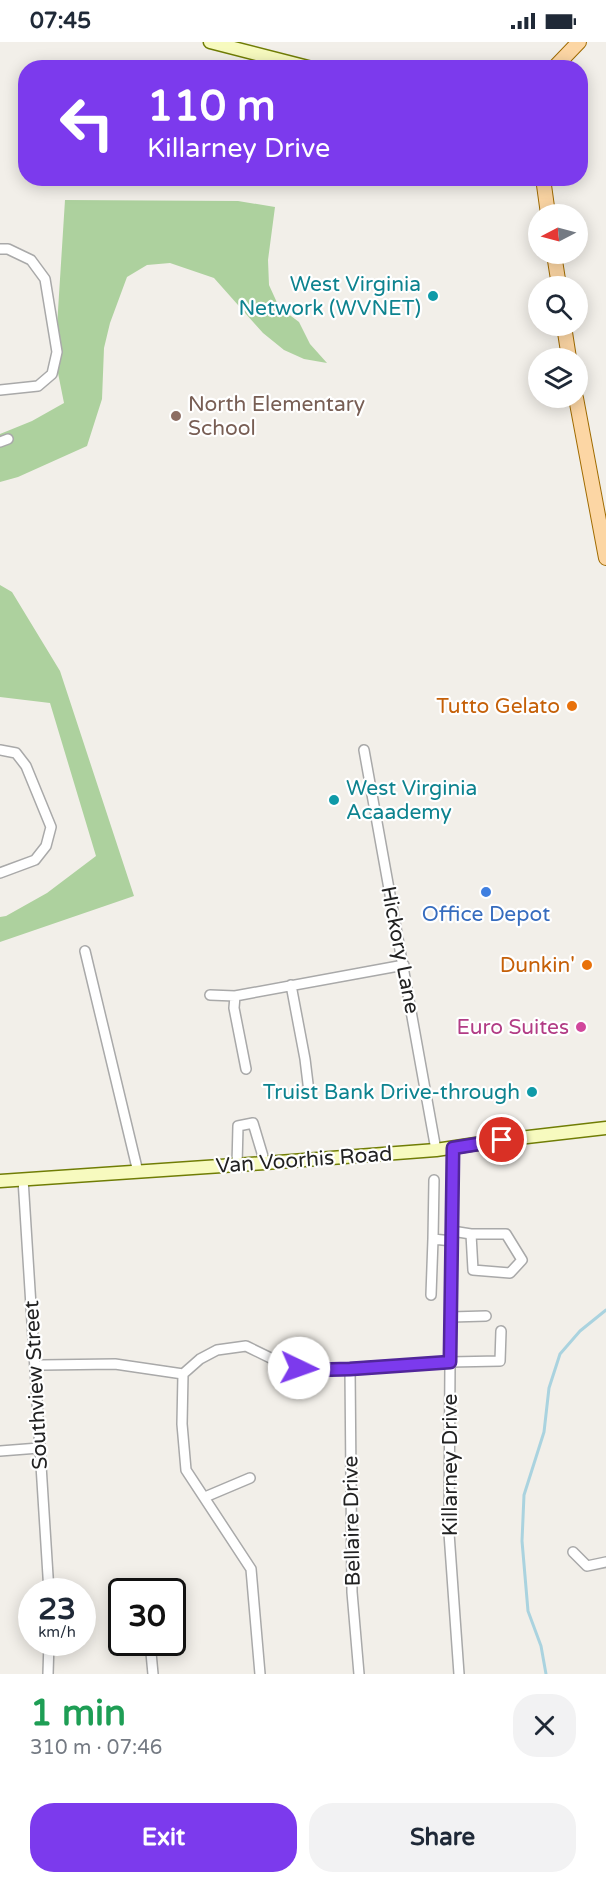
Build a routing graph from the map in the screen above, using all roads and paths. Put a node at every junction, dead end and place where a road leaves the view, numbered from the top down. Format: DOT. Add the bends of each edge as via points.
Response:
graph roads {
  1 [pos="210,42"];
  2 [pos="579,42"];
  3 [pos="281,60"];
  4 [pos="562,60"];
  5 [pos="544,186"];
  6 [pos="547,204"];
  7 [pos="0,249"];
  8 [pos="0,390"];
  9 [pos="578,408"];
  10 [pos="606,558"];
  11 [pos="0,750"];
  12 [pos="364,750"];
  13 [pos="0,873"];
  14 [pos="85,951"];
  15 [pos="404,965"];
  16 [pos="291,985"];
  17 [pos="210,995"];
  18 [pos="235,996"];
  19 [pos="246,1069"];
  20 [pos="309,1092"];
  21 [pos="606,1128"];
  22 [pos="453,1148"];
  23 [pos="436,1150"];
  24 [pos="266,1163"];
  25 [pos="237,1165"];
  26 [pos="138,1172"];
  27 [pos="23,1179"];
  28 [pos="0,1180"];
  29 [pos="434,1180"];
  30 [pos="471,1234"];
  31 [pos="452,1236"];
  32 [pos="433,1239"];
  33 [pos="431,1295"];
  34 [pos="486,1316"];
  35 [pos="451,1317"];
  36 [pos="501,1331"];
  37 [pos="450,1362"];
  38 [pos="42,1365"];
  39 [pos="350,1369"];
  40 [pos="183,1374"];
  41 [pos="39,1449"];
  42 [pos="0,1451"];
  43 [pos="250,1478"];
  44 [pos="205,1497"];
  45 [pos="573,1552"];
  46 [pos="606,1562"];
  47 [pos="48,1578"];
  48 [pos="49,1656"];
  49 [pos="151,1656"];
  50 [pos="48,1674"];
  51 [pos="153,1674"];
  52 [pos="260,1674"];
  53 [pos="359,1674"];
  54 [pos="459,1674"];
  1 -- 3 [label="street"];
  2 -- 4 [label="main road"];
  5 -- 6 [label="main road"];
  7 -- 8 [label="street" via="32,260 45,279 57,352 52,374 38,386"];
  9 -- 10 [label="main road"];
  11 -- 13 [label="street" via="16,753 26,766 51,826 46,846 35,860"];
  12 -- 15 [label="street, Hickory Lane"];
  14 -- 26 [label="street"];
  15 -- 16 [label="street"];
  15 -- 23 [label="street, Hickory Lane"];
  16 -- 18 [label="street"];
  16 -- 20 [label="street"];
  17 -- 18 [label="street"];
  18 -- 19 [label="street"];
  21 -- 22 [label="street, Van Voorhis Road"];
  22 -- 23 [label="street, Van Voorhis Road"];
  22 -- 31 [label="street, Killarney Drive"];
  23 -- 24 [label="street, Van Voorhis Road"];
  24 -- 25 [label="street, Van Voorhis Road"];
  24 -- 25 [label="street" via="253,1123 237,1126"];
  25 -- 26 [label="street, Van Voorhis Road"];
  26 -- 27 [label="street, Van Voorhis Road"];
  27 -- 28 [label="street, Van Voorhis Road"];
  27 -- 41 [label="street, Southview Street"];
  29 -- 32 [label="street"];
  30 -- 30 [label="street" via="473,1270 510,1273 522,1260 506,1234"];
  30 -- 31 [label="street"];
  31 -- 32 [label="street"];
  31 -- 35 [label="street, Killarney Drive"];
  32 -- 33 [label="street"];
  34 -- 35 [label="street"];
  35 -- 37 [label="street, Killarney Drive"];
  36 -- 37 [label="street" via="500,1361"];
  37 -- 39 [label="street"];
  37 -- 54 [label="street, Killarney Drive" via="449,1533"];
  38 -- 40 [label="street" via="115,1364"];
  39 -- 40 [label="street" via="287,1366 246,1346 218,1350"];
  39 -- 53 [label="street, Bellaire Drive" via="352,1592"];
  40 -- 44 [label="street" via="186,1470"];
  41 -- 42 [label="street"];
  41 -- 47 [label="street, Southview Street"];
  43 -- 44 [label="street"];
  44 -- 52 [label="street" via="250,1569"];
  45 -- 46 [label="street" via="587,1566"];
  48 -- 50 [label="street"];
  49 -- 51 [label="street"];
}
